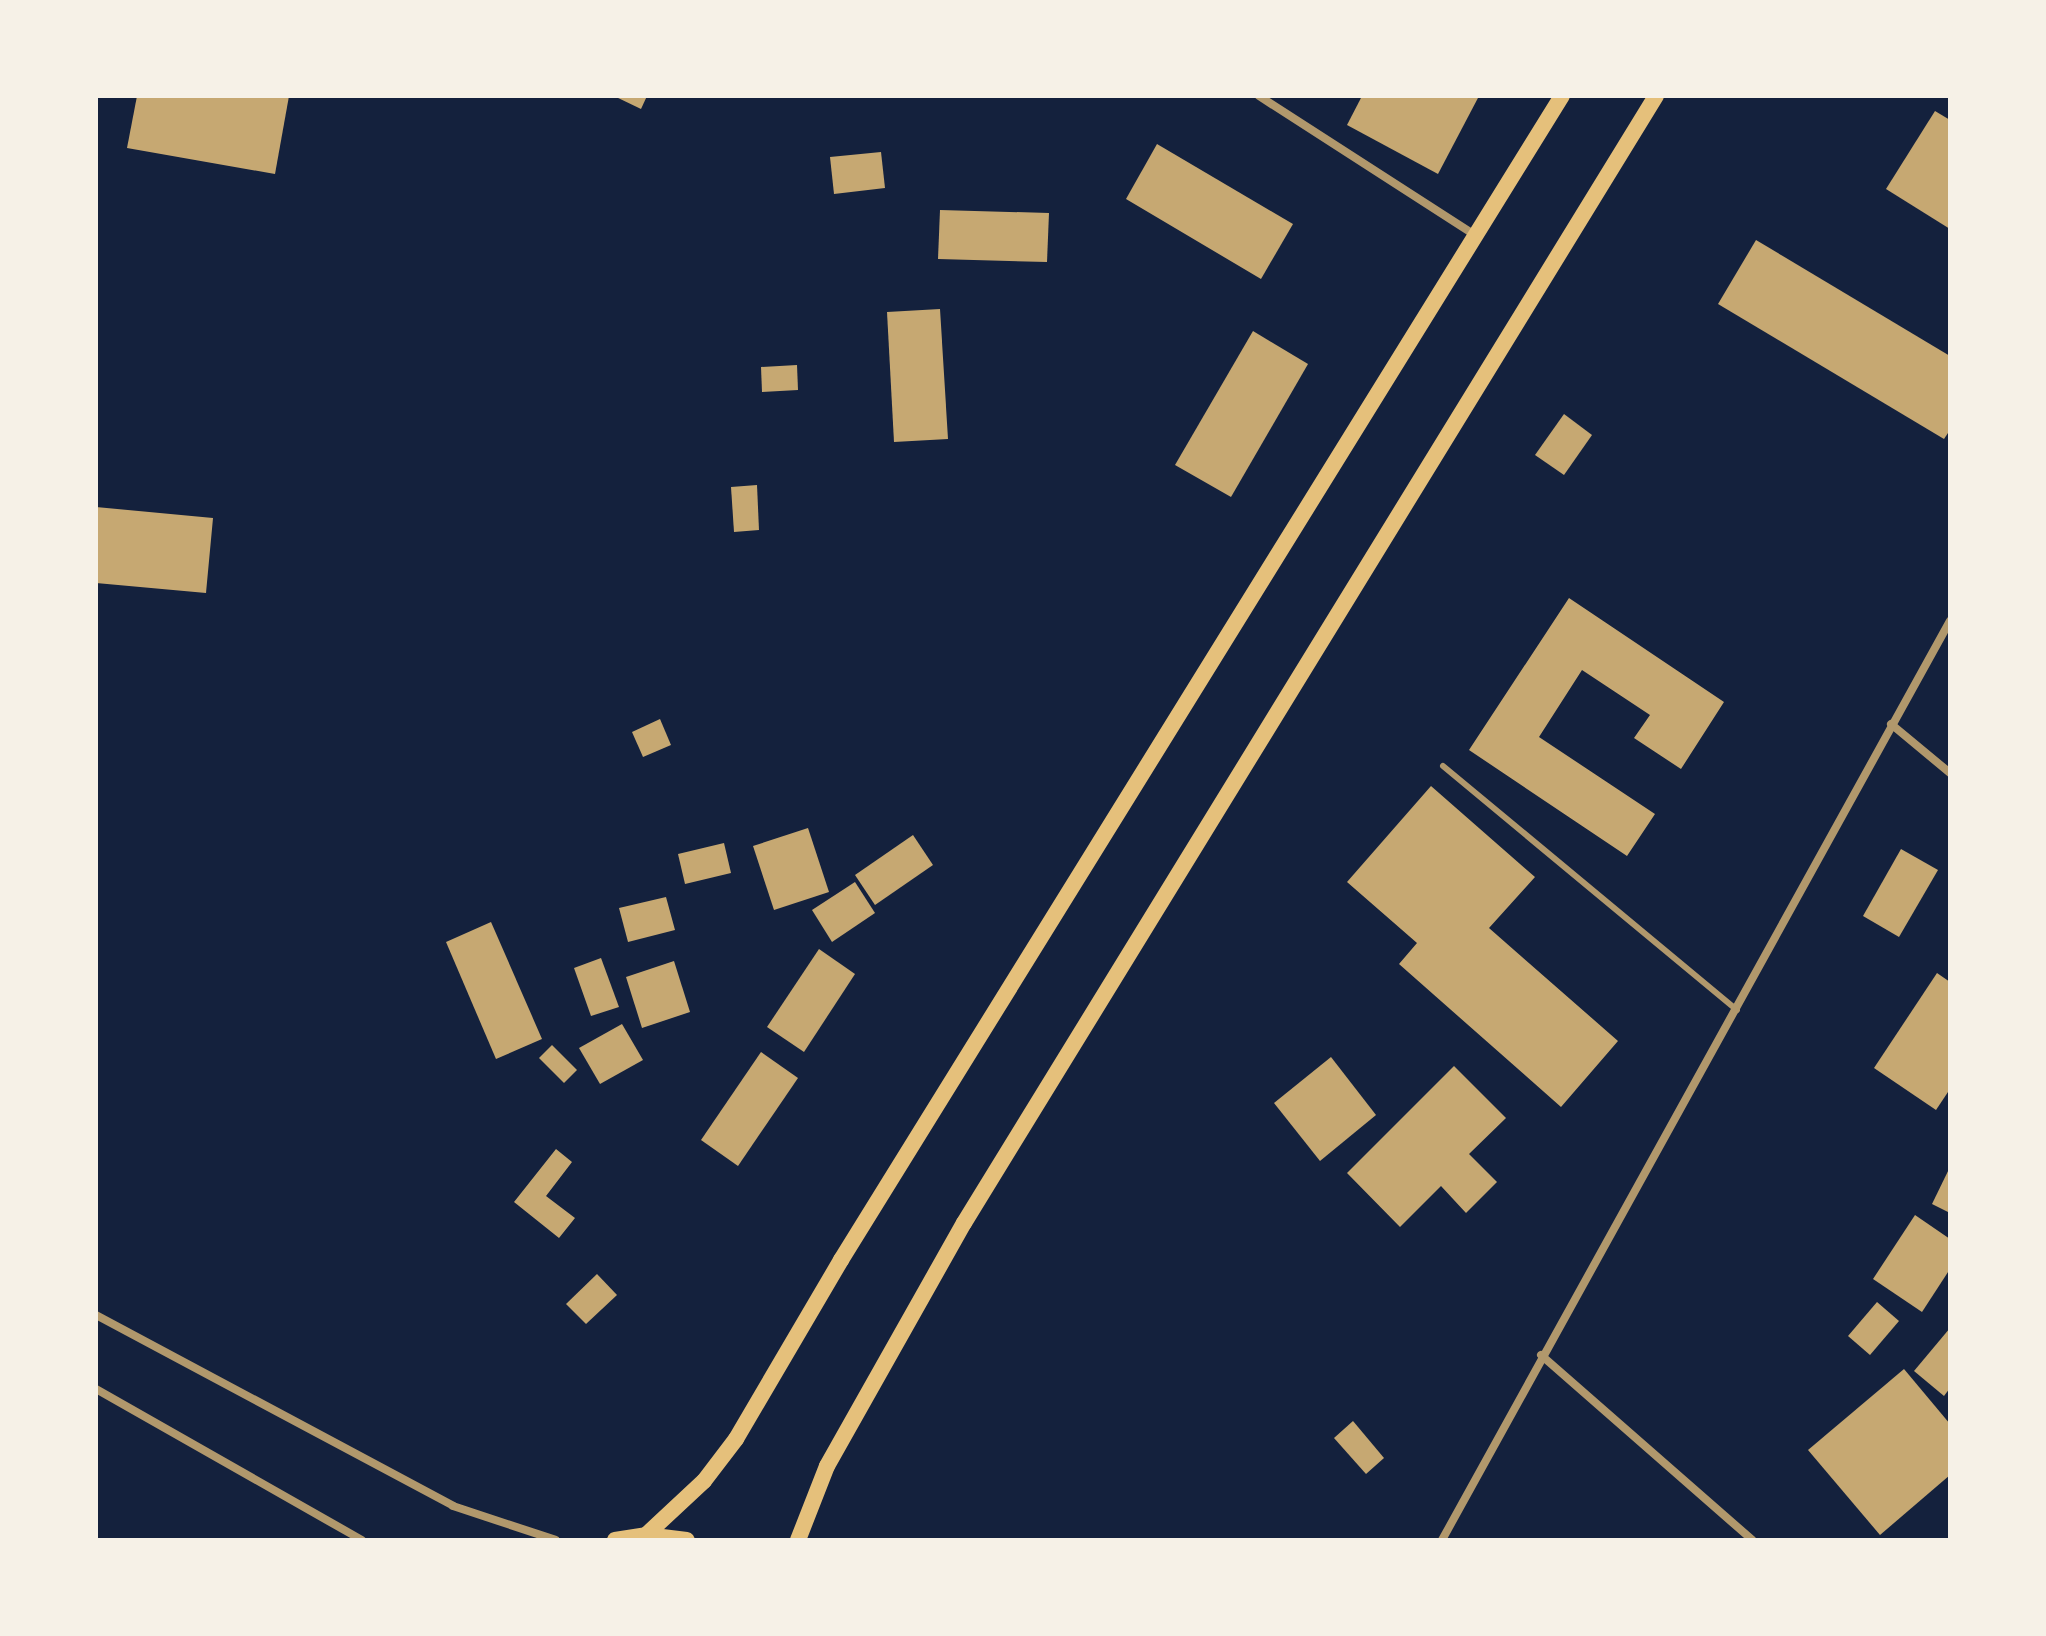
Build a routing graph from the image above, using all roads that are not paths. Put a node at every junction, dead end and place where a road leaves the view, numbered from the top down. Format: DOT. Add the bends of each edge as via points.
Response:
graph roads {
  1 [pos="1258,96"];
  2 [pos="1562,96"];
  3 [pos="1656,96"];
  4 [pos="1476,235"];
  5 [pos="1950,621"];
  6 [pos="1891,724"];
  7 [pos="1443,766"];
  8 [pos="1950,773"];
  9 [pos="1737,1010"];
  10 [pos="96,1315"];
  11 [pos="1541,1355"];
  12 [pos="96,1389"];
  13 [pos="646,1535"];
  14 [pos="362,1540"];
  15 [pos="556,1540"];
  16 [pos="615,1540"];
  17 [pos="687,1540"];
  18 [pos="798,1540"];
  19 [pos="1442,1540"];
  20 [pos="1752,1540"];
  1 -- 4 [label="street"];
  2 -- 4 [label="main road"];
  3 -- 18 [label="main road" via="956,1236 827,1466"];
  4 -- 13 [label="main road" via="849,1247 736,1439 704,1481"];
  5 -- 6 [label="street"];
  6 -- 8 [label="street"];
  6 -- 9 [label="street"];
  7 -- 9 [label="lane"];
  9 -- 11 [label="street"];
  10 -- 15 [label="street" via="453,1506"];
  11 -- 19 [label="street"];
  11 -- 20 [label="street"];
  12 -- 14 [label="street"];
  13 -- 16 [label="main road"];
  13 -- 17 [label="main road"];
}
